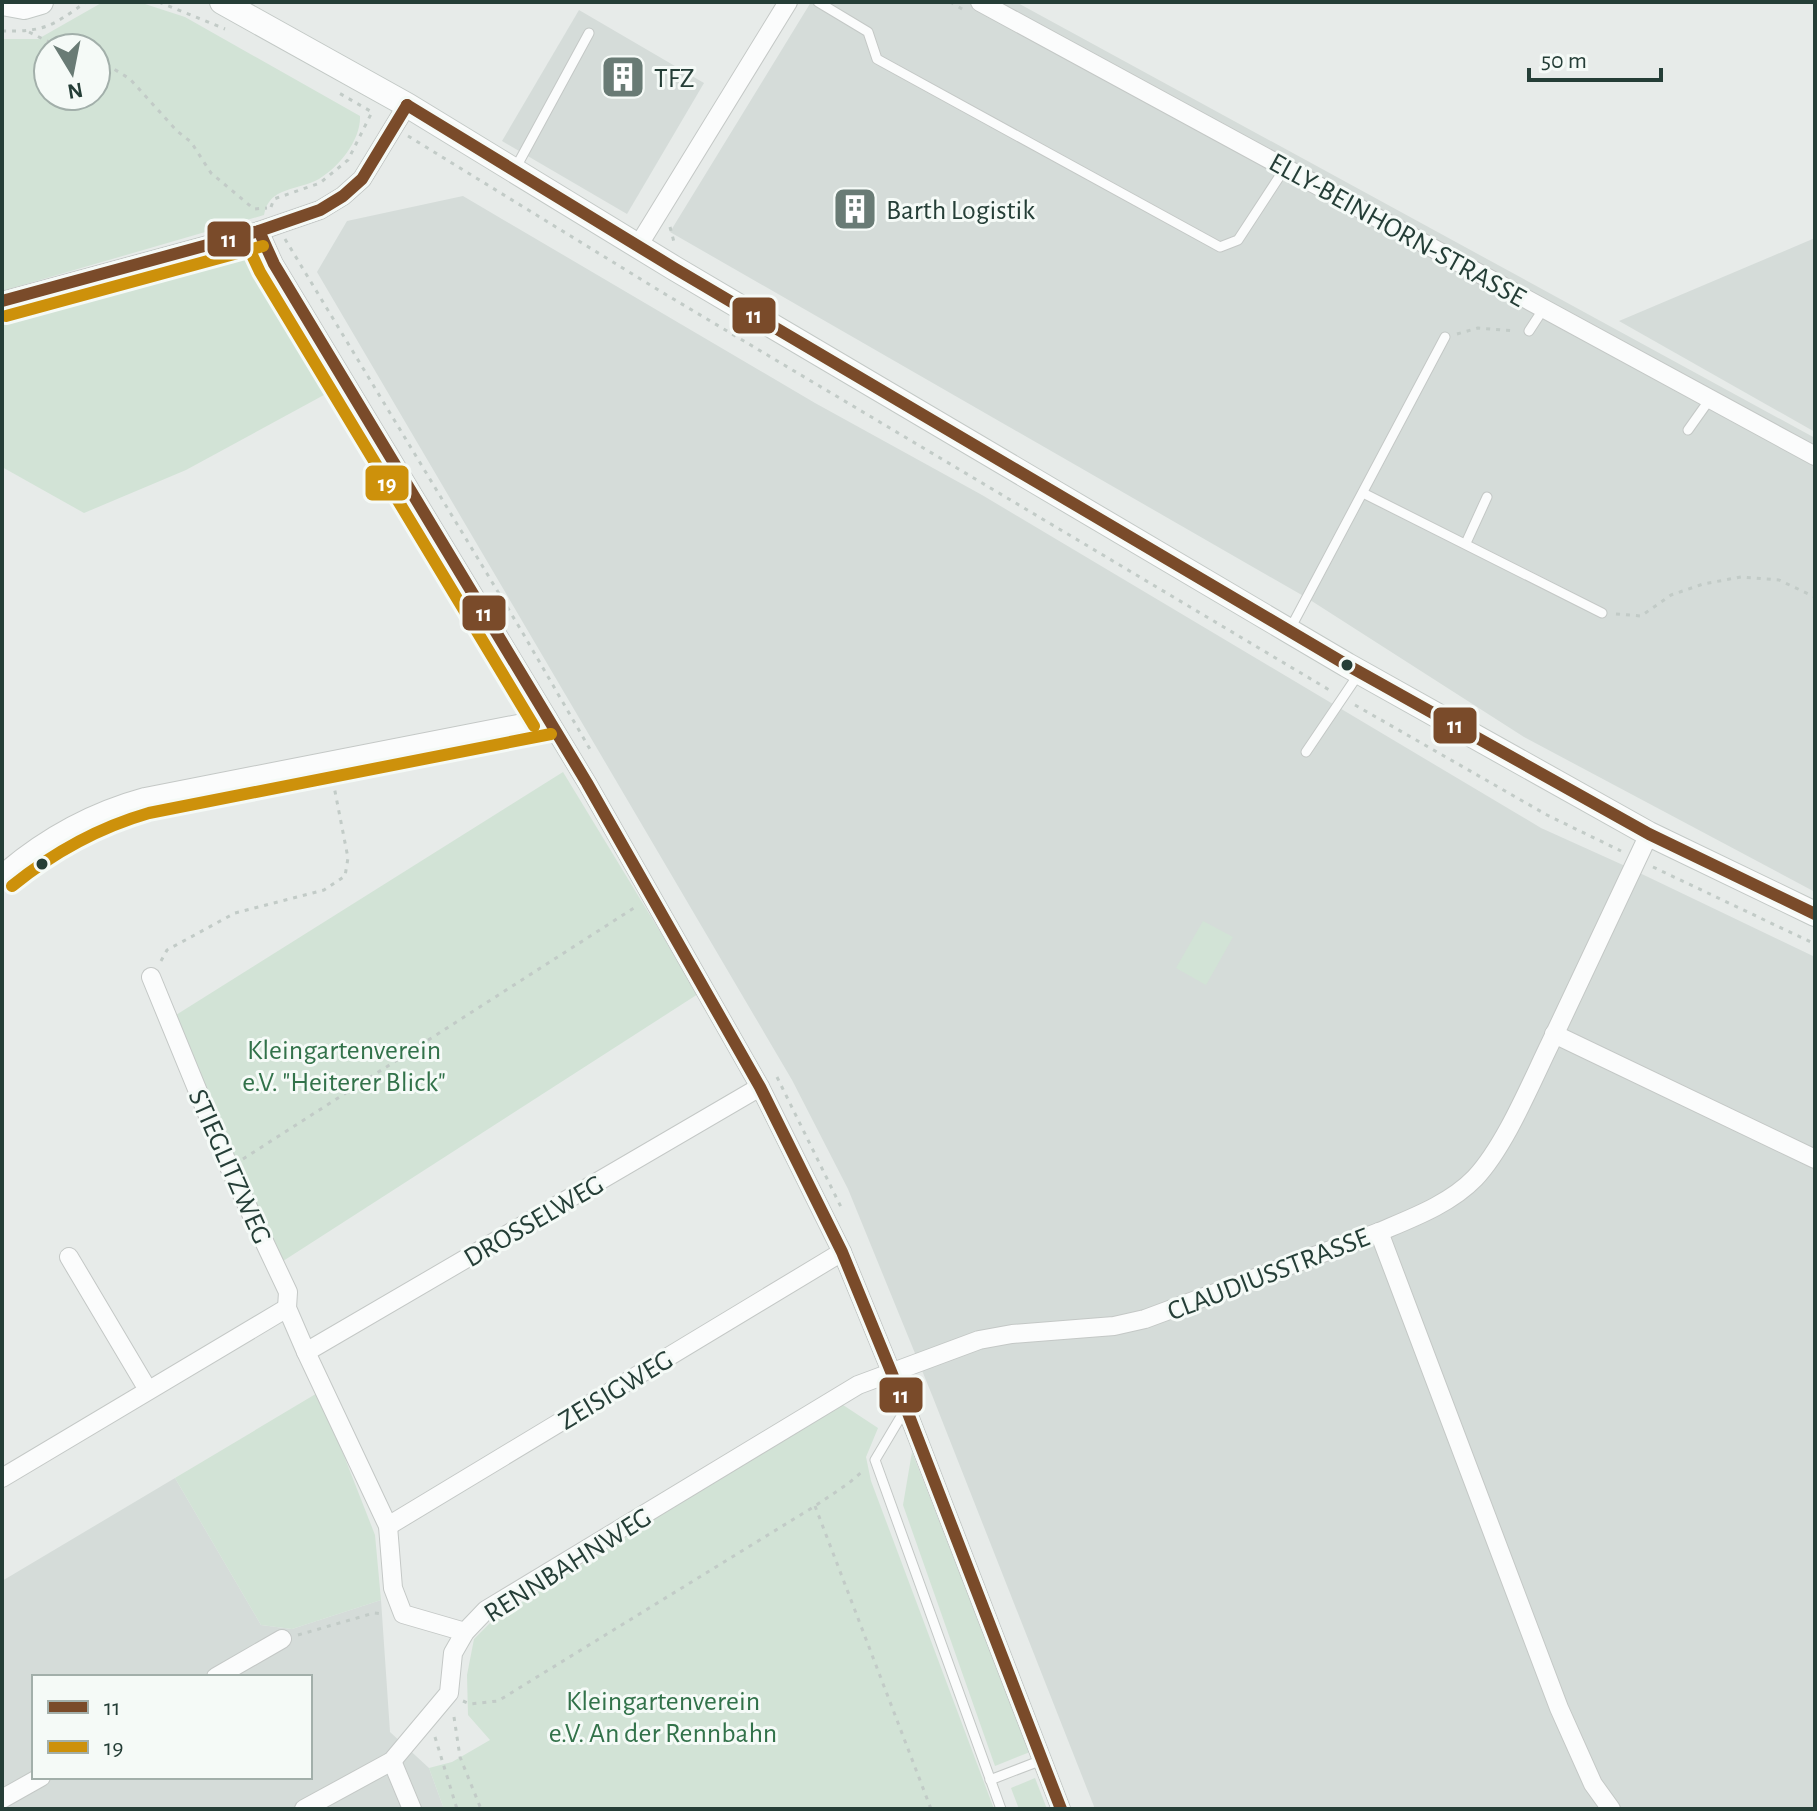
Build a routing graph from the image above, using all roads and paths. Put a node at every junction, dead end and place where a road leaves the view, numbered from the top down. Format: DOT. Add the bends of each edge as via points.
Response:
graph roads {
  1 [pos="41,2"];
  2 [pos="222,2"];
  3 [pos="788,2"];
  4 [pos="818,2"];
  5 [pos="980,2"];
  6 [pos="2,3"];
  7 [pos="28,32"];
  8 [pos="589,33"];
  9 [pos="32,34"];
  10 [pos="112,68"];
  11 [pos="407,105"];
  12 [pos="395,128"];
  13 [pos="1285,168"];
  14 [pos="514,171"];
  15 [pos="271,207"];
  16 [pos="259,231"];
  17 [pos="638,246"];
  18 [pos="2,301"];
  19 [pos="1544,308"];
  20 [pos="1529,331"];
  21 [pos="1445,337"];
  22 [pos="1710,399"];
  23 [pos="1688,430"];
  24 [pos="1815,456"];
  25 [pos="1363,493"];
  26 [pos="1487,497"];
  27 [pos="1466,543"];
  28 [pos="1815,597"];
  29 [pos="1602,613"];
  30 [pos="1289,631"];
  31 [pos="1360,672"];
  32 [pos="1342,697"];
  33 [pos="548,718"];
  34 [pos="1306,752"];
  35 [pos="329,761"];
  36 [pos="1649,834"];
  37 [pos="1637,859"];
  38 [pos="2,874"];
  39 [pos="652,896"];
  40 [pos="1815,914"];
  41 [pos="1815,944"];
  42 [pos="151,977"];
  43 [pos="1554,1034"];
  44 [pos="760,1087"];
  45 [pos="1815,1159"];
  46 [pos="229,1167"];
  47 [pos="1379,1232"];
  48 [pos="842,1252"];
  49 [pos="69,1257"];
  50 [pos="287,1308"];
  51 [pos="306,1352"];
  52 [pos="891,1372"];
  53 [pos="148,1390"];
  54 [pos="906,1408"];
  55 [pos="875,1460"];
  56 [pos="5,1471"];
  57 [pos="815,1506"];
  58 [pos="388,1526"];
  59 [pos="403,1614"];
  60 [pos="465,1632"];
  61 [pos="282,1639"];
  62 [pos="219,1675"];
  63 [pos="449,1693"];
  64 [pos="429,1718"];
  65 [pos="1042,1760"];
  66 [pos="392,1761"];
  67 [pos="37,1779"];
  68 [pos="990,1780"];
  69 [pos="2,1799"];
  70 [pos="304,1809"];
  71 [pos="412,1809"];
  72 [pos="457,1809"];
  73 [pos="481,1809"];
  74 [pos="931,1809"];
  75 [pos="1001,1809"];
  76 [pos="1061,1809"];
  77 [pos="1611,1809"];
  1 -- 6 [label="main road" via="24,7"];
  2 -- 11 [label="main road"];
  3 -- 17 [label="street"];
  4 -- 13 [label="lane" via="868,32 877,59 1220,247 1238,240"];
  5 -- 13 [label="street, ELLY-BEINHORN-STRASSE"];
  7 -- 9 [label="path"];
  8 -- 14 [label="lane"];
  10 -- 15 [label="path" via="130,79 191,142 211,173 254,209"];
  11 -- 12 [label="street"];
  11 -- 14 [label="main road"];
  12 -- 16 [label="street" via="362,179 343,196 320,210"];
  12 -- 32 [label="path"];
  13 -- 19 [label="street, ELLY-BEINHORN-STRASSE"];
  14 -- 17 [label="main road"];
  16 -- 18 [label="street"];
  16 -- 33 [label="street"];
  17 -- 30 [label="main road"];
  19 -- 20 [label="lane"];
  19 -- 22 [label="street, ELLY-BEINHORN-STRASSE"];
  20 -- 21 [label="path" via="1478,328"];
  21 -- 25 [label="lane"];
  22 -- 23 [label="lane"];
  22 -- 24 [label="street, ELLY-BEINHORN-STRASSE"];
  25 -- 27 [label="lane"];
  25 -- 30 [label="lane"];
  26 -- 27 [label="lane"];
  27 -- 29 [label="lane"];
  28 -- 29 [label="path" via="1779,580 1741,577 1671,595 1641,616"];
  30 -- 31 [label="main road"];
  31 -- 32 [label="lane"];
  31 -- 36 [label="main road"];
  32 -- 34 [label="lane"];
  32 -- 37 [label="path" via="1547,815"];
  33 -- 35 [label="street"];
  33 -- 39 [label="street"];
  35 -- 38 [label="street" via="110,806 31,849"];
  35 -- 42 [label="path" via="348,858 345,876 324,890 235,913 199,931 167,950"];
  36 -- 37 [label="street, CLAUDIUSSTRASSE"];
  36 -- 40 [label="main road"];
  37 -- 41 [label="path"];
  37 -- 43 [label="street, CLAUDIUSSTRASSE"];
  39 -- 44 [label="street"];
  39 -- 46 [label="path"];
  42 -- 46 [label="street, STIEGLITZWEG"];
  43 -- 45 [label="street"];
  43 -- 47 [label="street, CLAUDIUSSTRASSE" via="1491,1157 1474,1179 1418,1216"];
  44 -- 48 [label="street"];
  44 -- 51 [label="street, DROSSELWEG"];
  46 -- 50 [label="street, STIEGLITZWEG" via="288,1292"];
  47 -- 52 [label="street, CLAUDIUSSTRASSE" via="1145,1319 979,1340"];
  47 -- 77 [label="street" via="1559,1708 1593,1784"];
  48 -- 52 [label="street"];
  48 -- 58 [label="street, ZEISIGWEG"];
  49 -- 53 [label="street"];
  50 -- 51 [label="street, STIEGLITZWEG"];
  50 -- 53 [label="street"];
  51 -- 58 [label="street, STIEGLITZWEG"];
  52 -- 54 [label="street"];
  52 -- 60 [label="street, RENNBAHNWEG" via="858,1385 486,1610"];
  53 -- 56 [label="street"];
  54 -- 55 [label="lane"];
  54 -- 65 [label="street"];
  55 -- 57 [label="path"];
  55 -- 68 [label="lane"];
  57 -- 63 [label="path" via="498,1701 470,1704"];
  57 -- 74 [label="path"];
  58 -- 59 [label="street, STIEGLITZWEG" via="393,1588"];
  59 -- 60 [label="street"];
  59 -- 61 [label="path" via="374,1613"];
  60 -- 63 [label="street, RENNBAHNWEG" via="453,1653"];
  61 -- 62 [label="street"];
  63 -- 64 [label="street"];
  63 -- 73 [label="path" via="460,1757"];
  64 -- 66 [label="street"];
  64 -- 72 [label="path"];
  65 -- 68 [label="lane"];
  65 -- 76 [label="street"];
  66 -- 70 [label="street"];
  66 -- 71 [label="street"];
  67 -- 69 [label="street"];
  68 -- 75 [label="lane"];
}
